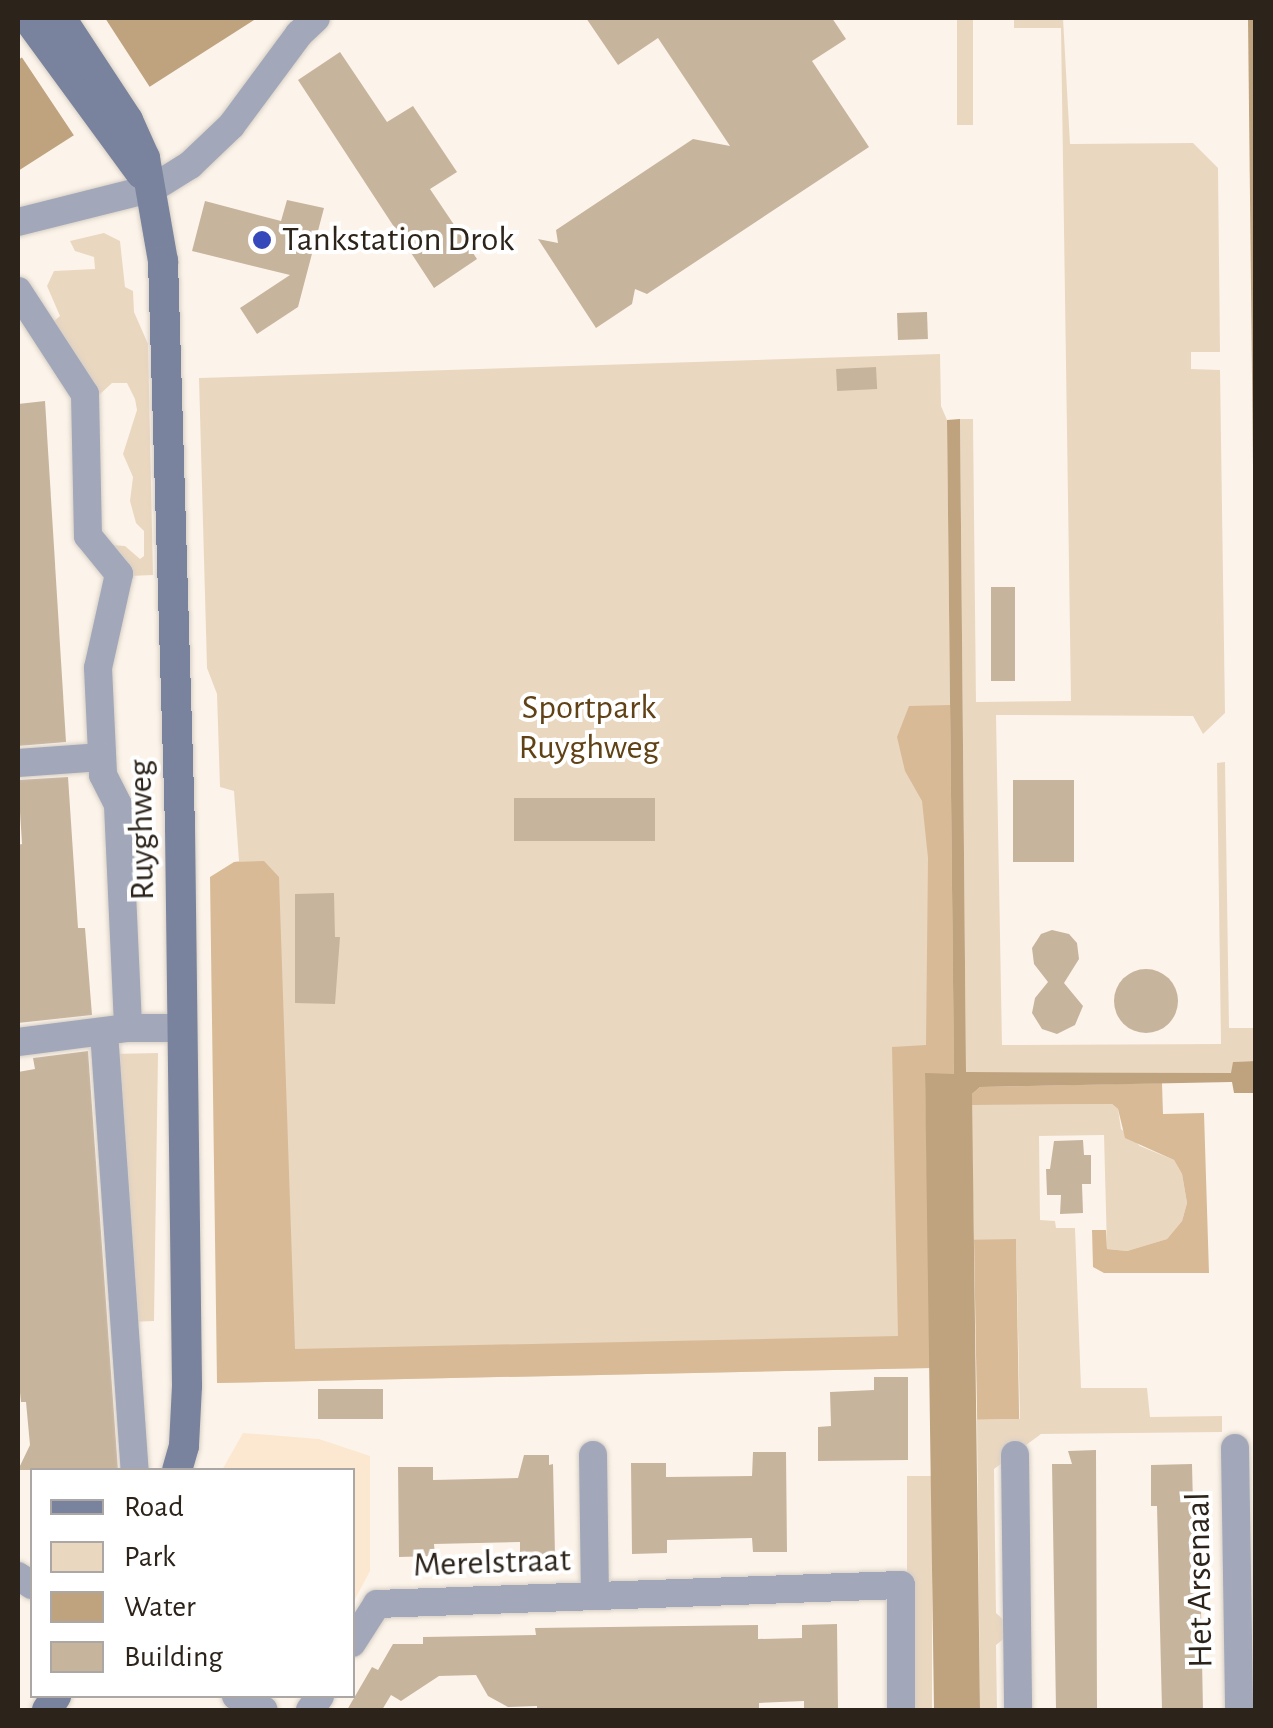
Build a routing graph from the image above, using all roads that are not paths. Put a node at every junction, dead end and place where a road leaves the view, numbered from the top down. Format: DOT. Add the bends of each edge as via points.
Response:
graph roads {
  1 [pos="316,18"];
  2 [pos="50,25"];
  3 [pos="153,188"];
  4 [pos="18,222"];
  5 [pos="18,292"];
  6 [pos="102,757"];
  7 [pos="18,762"];
  8 [pos="181,1028"];
  9 [pos="116,1030"];
  10 [pos="18,1042"];
  11 [pos="1236,1448"];
  12 [pos="1015,1455"];
  13 [pos="592,1456"];
  14 [pos="135,1468"];
  15 [pos="178,1468"];
  16 [pos="595,1596"];
  17 [pos="355,1638"];
  18 [pos="240,1698"];
  19 [pos="264,1710"];
  20 [pos="901,1710"];
  21 [pos="1018,1710"];
  22 [pos="1239,1710"];
  1 -- 3 [label="street" via="231,126 190,165"];
  2 -- 3 [label="street, Ruyghweg"];
  3 -- 4 [label="street"];
  3 -- 8 [label="street, Ruyghweg" via="166,318"];
  5 -- 6 [label="street, Ruyghweg" via="85,394 88,536 119,574 98,663"];
  6 -- 7 [label="street, Ruyghweg"];
  6 -- 9 [label="street, Ruyghweg" via="104,780 118,806"];
  8 -- 9 [label="street"];
  8 -- 15 [label="street, Ruyghweg" via="187,1386"];
  9 -- 10 [label="street"];
  9 -- 14 [label="street, Ruyghweg"];
  11 -- 22 [label="street, Het Arsenaal"];
  12 -- 21 [label="street"];
  13 -- 16 [label="street, Merelstraat"];
  16 -- 17 [label="street, Merelstraat" via="377,1604"];
  16 -- 20 [label="street, Merelstraat" via="901,1585"];
  18 -- 19 [label="street"];
}
